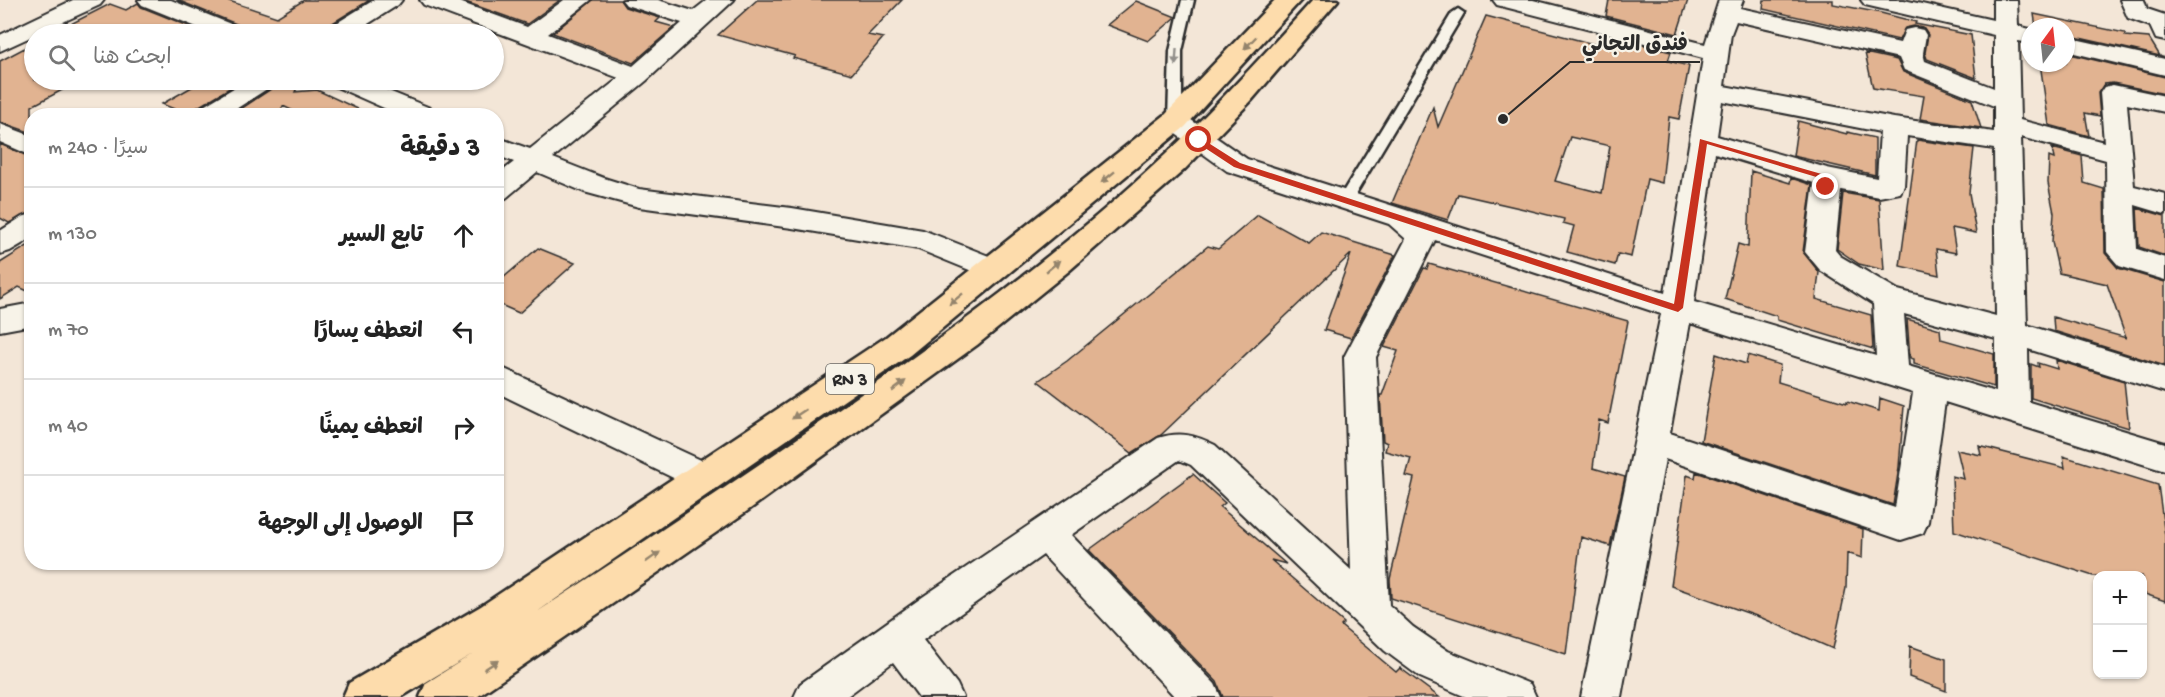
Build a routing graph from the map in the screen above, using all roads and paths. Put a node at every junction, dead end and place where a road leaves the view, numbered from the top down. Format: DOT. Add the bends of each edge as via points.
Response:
graph roads {
  1 [pos="92,0"];
  2 [pos="150,0"];
  3 [pos="390,0"];
  4 [pos="432,0"];
  5 [pos="579,0"];
  6 [pos="634,0"];
  7 [pos="722,0"];
  8 [pos="1188,0"];
  9 [pos="1289,0"];
  10 [pos="1326,0"];
  11 [pos="1505,0"];
  12 [pos="1586,0"];
  13 [pos="1873,0"];
  14 [pos="2005,0"];
  15 [pos="2132,0"];
  16 [pos="1919,11"];
  17 [pos="1458,13"];
  18 [pos="696,20"];
  19 [pos="42,24"];
  20 [pos="209,24"];
  21 [pos="352,24"];
  22 [pos="497,24"];
  23 [pos="1723,25"];
  24 [pos="504,26"];
  25 [pos="24,33"];
  26 [pos="2018,34"];
  27 [pos="2165,34"];
  28 [pos="530,36"];
  29 [pos="0,44"];
  30 [pos="2075,46"];
  31 [pos="2075,47"];
  32 [pos="1911,53"];
  33 [pos="2165,67"];
  34 [pos="638,76"];
  35 [pos="248,90"];
  36 [pos="365,90"];
  37 [pos="1712,91"];
  38 [pos="2113,93"];
  39 [pos="2165,104"];
  40 [pos="219,108"];
  41 [pos="407,108"];
  42 [pos="2008,123"];
  43 [pos="1894,126"];
  44 [pos="1187,131"];
  45 [pos="0,132"];
  46 [pos="1703,141"];
  47 [pos="24,143"];
  48 [pos="504,148"];
  49 [pos="2119,155"];
  50 [pos="533,161"];
  51 [pos="1828,177"];
  52 [pos="504,185"];
  53 [pos="2120,192"];
  54 [pos="1345,200"];
  55 [pos="2165,204"];
  56 [pos="0,213"];
  57 [pos="1399,218"];
  58 [pos="24,224"];
  59 [pos="24,229"];
  60 [pos="0,244"];
  61 [pos="994,269"];
  62 [pos="2165,269"];
  63 [pos="1888,299"];
  64 [pos="1678,308"];
  65 [pos="24,316"];
  66 [pos="0,320"];
  67 [pos="2012,332"];
  68 [pos="1893,373"];
  69 [pos="2165,380"];
  70 [pos="504,381"];
  71 [pos="1931,384"];
  72 [pos="2013,409"];
  73 [pos="1652,441"];
  74 [pos="2165,457"];
  75 [pos="704,477"];
  76 [pos="1046,533"];
  77 [pos="1371,613"];
  78 [pos="897,637"];
  79 [pos="364,697"];
  80 [pos="441,697"];
  81 [pos="814,697"];
  82 [pos="944,697"];
  83 [pos="1201,697"];
  84 [pos="1516,697"];
  85 [pos="1601,697"];
  1 -- 19 [label="street"];
  2 -- 20 [label="street"];
  3 -- 21 [label="street"];
  4 -- 22 [label="street"];
  5 -- 28 [label="street"];
  6 -- 18 [label="street"];
  7 -- 18 [label="street"];
  8 -- 44 [label="lane, one-way" via="1176,51"];
  9 -- 44 [label="highway, RN 3, one-way"];
  10 -- 44 [label="highway, RN 3"];
  11 -- 23 [label="street"];
  12 -- 23 [label="street"];
  13 -- 16 [label="street"];
  14 -- 26 [label="street"];
  15 -- 27 [label="street" via="2136,13 2161,22"];
  16 -- 26 [label="street"];
  16 -- 32 [label="street"];
  17 -- 54 [label="lane"];
  18 -- 34 [label="street"];
  23 -- 32 [label="street"];
  23 -- 37 [label="street"];
  24 -- 28 [label="street"];
  25 -- 29 [label="street"];
  26 -- 42 [label="street"];
  28 -- 34 [label="street"];
  30 -- 33 [label="street"];
  31 -- 38 [label="street"];
  32 -- 42 [label="street" via="1911,62 1917,67"];
  34 -- 50 [label="street"];
  35 -- 40 [label="street"];
  36 -- 41 [label="street"];
  37 -- 43 [label="street"];
  37 -- 46 [label="street"];
  38 -- 39 [label="street"];
  38 -- 49 [label="street"];
  42 -- 43 [label="street"];
  42 -- 49 [label="street"];
  42 -- 67 [label="street"];
  43 -- 51 [label="street" via="1887,189"];
  44 -- 54 [label="street" via="1237,165"];
  44 -- 61 [label="highway, RN 3, one-way"];
  80 -- 44 [label="highway, RN 3, one-way" via="579,609 884,397 1036,280 1149,186"];
  45 -- 47 [label="street"];
  46 -- 51 [label="street"];
  46 -- 64 [label="street"];
  48 -- 50 [label="street"];
  49 -- 53 [label="street"];
  50 -- 52 [label="street"];
  50 -- 61 [label="street" via="639,198 923,240"];
  51 -- 63 [label="street" via="1820,252 1830,263"];
  53 -- 55 [label="street"];
  53 -- 62 [label="street" via="2123,254"];
  54 -- 57 [label="street"];
  56 -- 58 [label="street"];
  57 -- 64 [label="street"];
  57 -- 77 [label="street" via="1422,236 1360,357"];
  59 -- 60 [label="street"];
  61 -- 75 [label="highway, RN 3, one-way" via="898,346"];
  63 -- 67 [label="street"];
  63 -- 68 [label="street"];
  64 -- 68 [label="street"];
  64 -- 73 [label="street"];
  65 -- 66 [label="street"];
  67 -- 69 [label="street"];
  67 -- 72 [label="street"];
  68 -- 71 [label="street"];
  70 -- 75 [label="street"];
  71 -- 72 [label="street"];
  71 -- 73 [label="street" via="1912,513 1910,522 1901,525"];
  72 -- 74 [label="street"];
  73 -- 85 [label="street"];
  75 -- 79 [label="highway, RN 3" via="495,619"];
  76 -- 77 [label="street" via="1170,448 1187,447 1203,455"];
  76 -- 78 [label="street"];
  76 -- 83 [label="street"];
  77 -- 84 [label="street" via="1434,664"];
  78 -- 81 [label="street"];
  78 -- 82 [label="street"];
}
